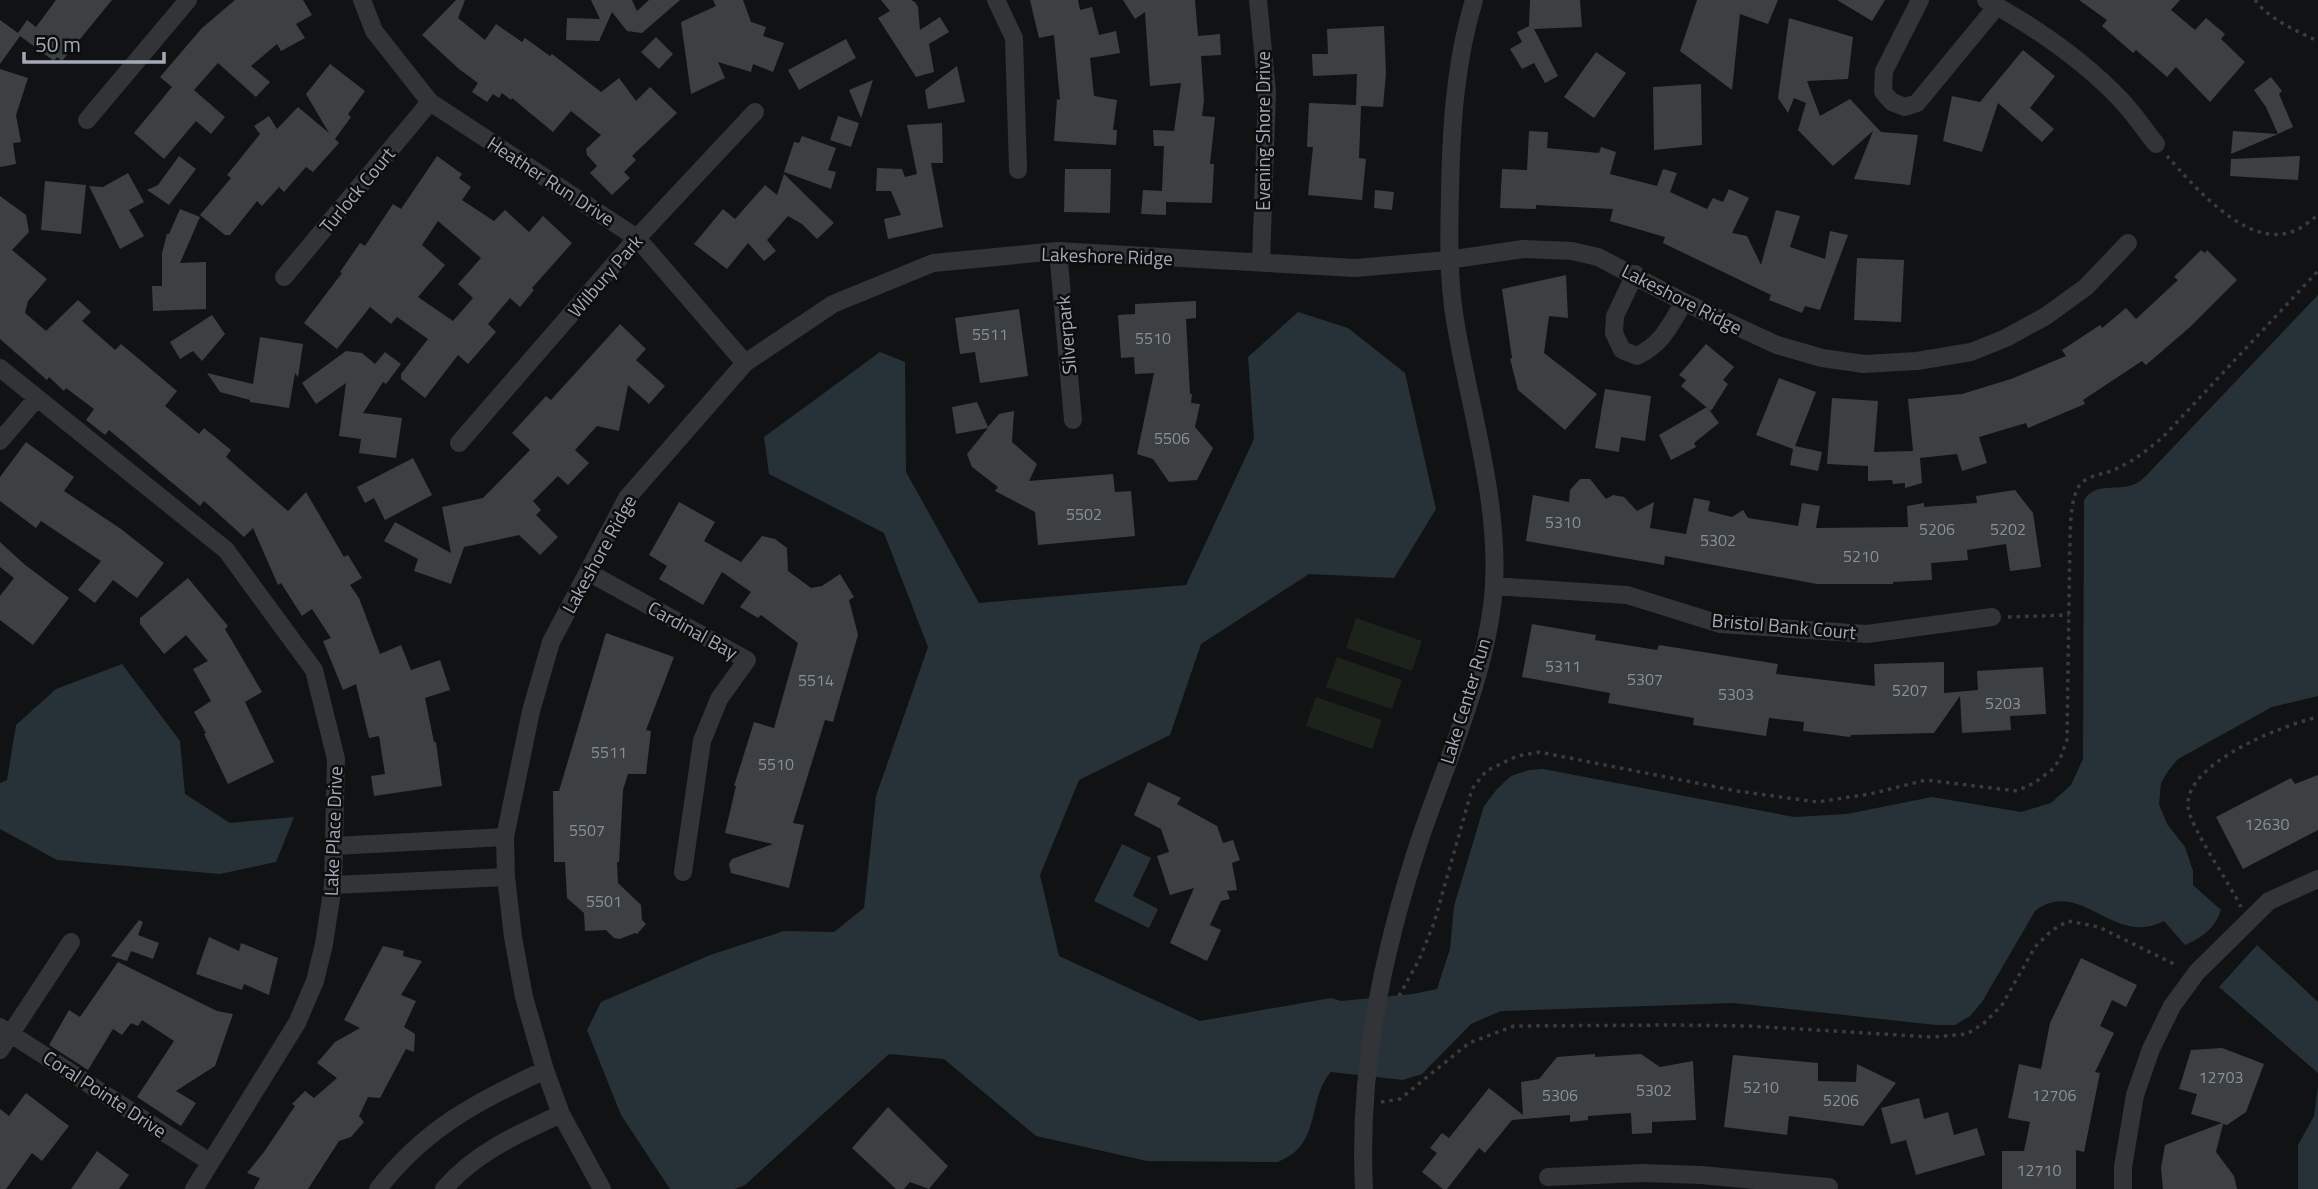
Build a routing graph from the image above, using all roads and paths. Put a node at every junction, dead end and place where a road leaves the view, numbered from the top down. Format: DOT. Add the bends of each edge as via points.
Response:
graph roads {
  1 [pos="188,0"];
  2 [pos="362,0"];
  3 [pos="996,0"];
  4 [pos="1258,0"];
  5 [pos="1474,0"];
  6 [pos="1920,0"];
  7 [pos="2255,0"];
  8 [pos="1992,3"];
  9 [pos="2318,41"];
  10 [pos="430,102"];
  11 [pos="755,112"];
  12 [pos="87,120"];
  13 [pos="2156,144"];
  14 [pos="1018,170"];
  15 [pos="2318,215"];
  16 [pos="638,238"];
  17 [pos="2128,243"];
  18 [pos="1058,251"];
  19 [pos="1448,260"];
  20 [pos="1261,262"];
  21 [pos="2318,271"];
  22 [pos="1635,274"];
  23 [pos="284,277"];
  24 [pos="1684,302"];
  25 [pos="745,363"];
  26 [pos="0,368"];
  27 [pos="37,398"];
  28 [pos="1073,420"];
  29 [pos="0,441"];
  30 [pos="459,443"];
  31 [pos="588,572"];
  32 [pos="1494,586"];
  33 [pos="2069,615"];
  34 [pos="1992,617"];
  35 [pos="2318,717"];
  36 [pos="505,837"];
  37 [pos="334,846"];
  38 [pos="683,872"];
  39 [pos="506,877"];
  40 [pos="2318,879"];
  41 [pos="333,885"];
  42 [pos="2247,921"];
  43 [pos="71,942"];
  44 [pos="2197,972"];
  45 [pos="1397,1001"];
  46 [pos="6,1030"];
  47 [pos="0,1050"];
  48 [pos="545,1070"];
  49 [pos="1385,1089"];
  50 [pos="1364,1100"];
  51 [pos="1384,1101"];
  52 [pos="561,1114"];
  53 [pos="210,1162"];
  54 [pos="1548,1177"];
  55 [pos="1701,1182"];
  56 [pos="1829,1187"];
  57 [pos="194,1189"];
  58 [pos="378,1189"];
  59 [pos="444,1189"];
  60 [pos="602,1189"];
  61 [pos="1364,1189"];
  62 [pos="2123,1189"];
  1 -- 12 [label="street"];
  2 -- 10 [label="street, Heather Run Drive" via="374,31"];
  3 -- 14 [label="street" via="1014,38"];
  4 -- 20 [label="street, Evening Shore Drive" via="1267,92"];
  5 -- 19 [label="street, Lake Center Run" via="1451,123"];
  6 -- 8 [label="street" via="1884,71 1883,92 1905,107 1917,103"];
  7 -- 9 [label="path" via="2283,23"];
  8 -- 13 [label="street" via="2028,23 2077,61 2121,101"];
  10 -- 16 [label="street, Heather Run Drive"];
  10 -- 23 [label="street, Turlock Court"];
  11 -- 16 [label="street, Wilbury Park"];
  13 -- 15 [label="path" via="2212,201 2252,231 2290,233"];
  16 -- 25 [label="street, Heather Run Drive"];
  16 -- 30 [label="street, Wilbury Park"];
  17 -- 24 [label="street, Lakeshore Ridge" via="2086,287 2036,322 1971,352 1917,361 1864,364 1822,358 1777,345"];
  18 -- 20 [label="street, Lakeshore Ridge"];
  18 -- 25 [label="street, Lakeshore Ridge" via="933,263 833,304"];
  18 -- 28 [label="street, Silverpark"];
  19 -- 20 [label="street, Lakeshore Ridge" via="1355,268"];
  19 -- 22 [label="street, Lakeshore Ridge" via="1523,249 1572,251"];
  19 -- 32 [label="street, Lake Center Run" via="1493,514"];
  21 -- 33 [label="path" via="2163,437 2139,457 2079,486 2072,510"];
  22 -- 24 [label="street, Lakeshore Ridge"];
  22 -- 24 [label="street" via="1615,316 1614,333 1622,351 1637,356 1652,349"];
  25 -- 31 [label="street, Lakeshore Ridge" via="627,498"];
  26 -- 27 [label="street, Lake Place Drive"];
  27 -- 29 [label="street"];
  27 -- 37 [label="street, Lake Place Drive" via="226,550 314,670 336,759"];
  31 -- 36 [label="street, Lakeshore Ridge" via="551,642 531,711"];
  31 -- 38 [label="street, Cardinal Bay" via="747,660 719,699 702,741"];
  32 -- 34 [label="street, Bristol Bank Court" via="1627,595 1720,624 1867,634"];
  32 -- 50 [label="street, Lake Center Run" via="1478,670 1419,844 1378,988"];
  33 -- 34 [label="path"];
  33 -- 45 [label="path" via="2067,740 2053,768 2017,791 1926,780 1817,802 1539,752 1517,756 1486,771 1472,789 1434,923"];
  35 -- 42 [label="path" via="2242,747 2206,769 2189,792 2192,819"];
  36 -- 37 [label="street"];
  36 -- 39 [label="street, Lakeshore Ridge"];
  37 -- 41 [label="street, Lake Place Drive"];
  39 -- 41 [label="street"];
  39 -- 48 [label="street, Lakeshore Ridge" via="524,997"];
  40 -- 42 [label="street" via="2269,901"];
  41 -- 53 [label="street, Lake Place Drive" via="315,981 297,1023"];
  42 -- 44 [label="street"];
  43 -- 46 [label="street"];
  44 -- 51 [label="path" via="2173,965 2099,927 2068,921 2035,947 2002,1005 1967,1034 1932,1037 1711,1025 1514,1026 1469,1043 1400,1099"];
  44 -- 62 [label="street" via="2172,1006 2151,1049 2136,1095"];
  46 -- 47 [label="street"];
  46 -- 53 [label="street, Coral Pointe Drive"];
  48 -- 52 [label="street, Lakeshore Ridge"];
  48 -- 58 [label="street" via="446,1121"];
  49 -- 51 [label="path"];
  50 -- 51 [label="path"];
  50 -- 61 [label="street, Lake Center Run"];
  52 -- 59 [label="street" via="502,1142 460,1171"];
  52 -- 60 [label="street, Lakeshore Ridge"];
  53 -- 57 [label="street, Lake Place Drive"];
  54 -- 55 [label="street" via="1642,1173"];
  55 -- 56 [label="street"];
}
